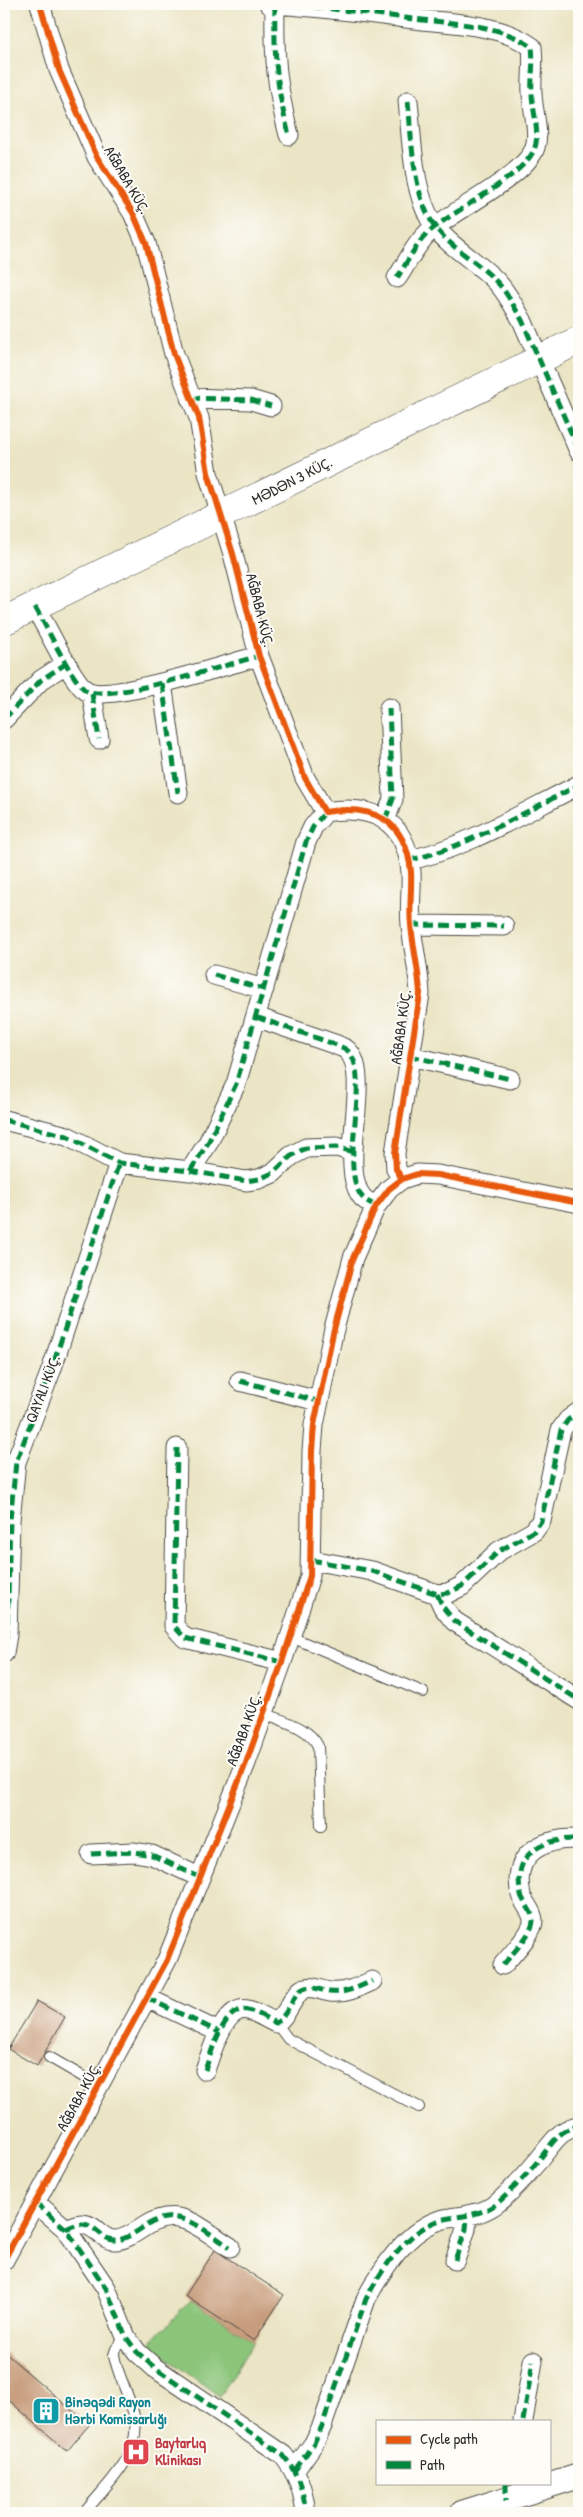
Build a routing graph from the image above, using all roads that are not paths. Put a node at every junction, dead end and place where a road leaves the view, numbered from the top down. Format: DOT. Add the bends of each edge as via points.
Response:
graph roads {
  1 [pos="40,4"];
  2 [pos="269,4"];
  3 [pos="275,4"];
  4 [pos="408,101"];
  5 [pos="289,135"];
  6 [pos="436,227"];
  7 [pos="397,278"];
  8 [pos="579,340"];
  9 [pos="538,361"];
  10 [pos="190,398"];
  11 [pos="271,406"];
  12 [pos="579,451"];
  13 [pos="222,516"];
  14 [pos="36,606"];
  15 [pos="4,621"];
  16 [pos="259,656"];
  17 [pos="67,663"];
  18 [pos="162,683"];
  19 [pos="92,694"];
  20 [pos="389,708"];
  21 [pos="4,719"];
  22 [pos="99,739"];
  23 [pos="579,785"];
  24 [pos="178,793"];
  25 [pos="324,812"];
  26 [pos="385,820"];
  27 [pos="409,860"];
  28 [pos="411,925"];
  29 [pos="504,926"];
  30 [pos="214,974"];
  31 [pos="264,989"];
  32 [pos="256,1017"];
  33 [pos="410,1056"];
  34 [pos="510,1079"];
  35 [pos="4,1120"];
  36 [pos="353,1152"];
  37 [pos="119,1163"];
  38 [pos="190,1171"];
  39 [pos="402,1180"];
  40 [pos="579,1203"];
  41 [pos="376,1206"];
  42 [pos="240,1381"];
  43 [pos="318,1401"];
  44 [pos="579,1412"];
  45 [pos="177,1448"];
  46 [pos="8,1481"];
  47 [pos="311,1560"];
  48 [pos="437,1594"];
  49 [pos="291,1637"];
  50 [pos="4,1652"];
  51 [pos="282,1662"];
  52 [pos="423,1692"];
  53 [pos="579,1700"];
  54 [pos="264,1713"];
  55 [pos="321,1826"];
  56 [pos="579,1839"];
  57 [pos="91,1854"];
  58 [pos="199,1877"];
  59 [pos="503,1965"];
  60 [pos="372,1981"];
  61 [pos="148,1998"];
  62 [pos="276,2023"];
  63 [pos="219,2032"];
  64 [pos="49,2057"];
  65 [pos="205,2070"];
  66 [pos="99,2086"];
  67 [pos="419,2107"];
  68 [pos="579,2126"];
  69 [pos="36,2203"];
  70 [pos="467,2217"];
  71 [pos="66,2229"];
  72 [pos="230,2246"];
  73 [pos="4,2260"];
  74 [pos="455,2260"];
  75 [pos="126,2337"];
  76 [pos="533,2361"];
  77 [pos="523,2420"];
  78 [pos="295,2470"];
  79 [pos="579,2476"];
  80 [pos="550,2482"];
  81 [pos="542,2484"];
  82 [pos="506,2492"];
  83 [pos="84,2513"];
  84 [pos="306,2513"];
  85 [pos="462,2513"];
  1 -- 10 [label="street, AĞBABA KÜÇ." via="59,70 97,157 133,213 146,243 174,354"];
  2 -- 3 [label="street"];
  3 -- 5 [label="street" via="274,57 278,94"];
  3 -- 6 [label="street" via="481,26 523,40 532,47 534,149 502,182"];
  4 -- 6 [label="street" via="421,193"];
  6 -- 7 [label="street" via="419,244"];
  6 -- 9 [label="street" via="496,281 522,320"];
  8 -- 9 [label="main road, MƏDƏN 3 KÜÇ."];
  9 -- 12 [label="street"];
  9 -- 13 [label="main road, MƏDƏN 3 KÜÇ."];
  10 -- 11 [label="street" via="250,400"];
  10 -- 13 [label="street, AĞBABA KÜÇ." via="199,418 208,473"];
  13 -- 14 [label="main road, MƏDƏN 3 KÜÇ."];
  13 -- 16 [label="street, AĞBABA KÜÇ."];
  14 -- 15 [label="main road, MƏDƏN 3 KÜÇ."];
  14 -- 17 [label="street"];
  16 -- 18 [label="street"];
  16 -- 25 [label="street, AĞBABA KÜÇ." via="305,778"];
  17 -- 19 [label="street" via="84,689"];
  17 -- 21 [label="street" via="41,680"];
  18 -- 19 [label="street" via="106,695"];
  18 -- 24 [label="street"];
  19 -- 22 [label="street"];
  20 -- 26 [label="street" via="392,799"];
  23 -- 27 [label="street" via="462,842"];
  25 -- 26 [label="street, AĞBABA KÜÇ." via="346,808 366,810"];
  25 -- 31 [label="street" via="306,842"];
  26 -- 27 [label="street, AĞBABA KÜÇ." via="396,830"];
  27 -- 28 [label="street, AĞBABA KÜÇ."];
  28 -- 29 [label="street"];
  28 -- 33 [label="street, AĞBABA KÜÇ." via="420,994"];
  30 -- 31 [label="street"];
  31 -- 32 [label="street"];
  32 -- 36 [label="street" via="347,1050 357,1077"];
  32 -- 38 [label="street" via="225,1111"];
  33 -- 34 [label="street"];
  33 -- 39 [label="street, AĞBABA KÜÇ." via="395,1153 396,1169"];
  35 -- 37 [label="street" via="66,1136"];
  36 -- 38 [label="street" via="329,1147 306,1148 291,1156 273,1173 246,1181"];
  36 -- 41 [label="street" via="355,1184 363,1198"];
  37 -- 38 [label="street"];
  37 -- 46 [label="street" via="52,1368"];
  39 -- 40 [label="street, AĞBABA KÜÇ." via="417,1174 438,1175"];
  39 -- 41 [label="street, AĞBABA KÜÇ." via="389,1189"];
  41 -- 43 [label="street, AĞBABA KÜÇ." via="346,1280"];
  42 -- 43 [label="street"];
  43 -- 47 [label="street, AĞBABA KÜÇ." via="312,1450"];
  44 -- 48 [label="street" via="561,1430 541,1521 534,1531 499,1551 462,1586"];
  45 -- 51 [label="street" via="174,1626 185,1638"];
  46 -- 50 [label="street" via="7,1635"];
  47 -- 48 [label="street" via="372,1571"];
  47 -- 49 [label="street, AĞBABA KÜÇ." via="308,1582"];
  48 -- 53 [label="street" via="454,1621"];
  49 -- 51 [label="street, AĞBABA KÜÇ."];
  49 -- 52 [label="lane"];
  51 -- 54 [label="street, AĞBABA KÜÇ."];
  54 -- 55 [label="lane" via="307,1732 318,1746"];
  54 -- 58 [label="street, AĞBABA KÜÇ."];
  56 -- 59 [label="street" via="546,1842 529,1853 522,1864 522,1895 533,1920 531,1930"];
  57 -- 58 [label="street" via="134,1852 152,1855"];
  58 -- 61 [label="street, AĞBABA KÜÇ." via="167,1960"];
  60 -- 62 [label="street" via="345,1992 309,1987 300,1990 286,2015"];
  61 -- 63 [label="street"];
  61 -- 66 [label="street, AĞBABA KÜÇ."];
  62 -- 63 [label="street" via="247,2009 239,2010"];
  62 -- 67 [label="lane" via="288,2039"];
  63 -- 65 [label="street"];
  64 -- 66 [label="lane"];
  66 -- 69 [label="street, AĞBABA KÜÇ."];
  68 -- 70 [label="street" via="570,2127 560,2134 500,2201"];
  69 -- 71 [label="street"];
  69 -- 73 [label="street, AĞBABA KÜÇ."];
  70 -- 74 [label="street"];
  70 -- 78 [label="street" via="443,2220 417,2232 375,2282 358,2315 322,2426"];
  71 -- 72 [label="street" via="81,2224 90,2226 114,2241 159,2218 180,2217"];
  71 -- 75 [label="street" via="106,2288"];
  75 -- 78 [label="street" via="155,2368 265,2442"];
  75 -- 83 [label="lane" via="114,2356 135,2421 135,2433 125,2461"];
  76 -- 77 [label="street"];
  78 -- 84 [label="street" via="304,2495"];
  79 -- 80 [label="street"];
  81 -- 82 [label="street"];
  82 -- 85 [label="street"];
}
